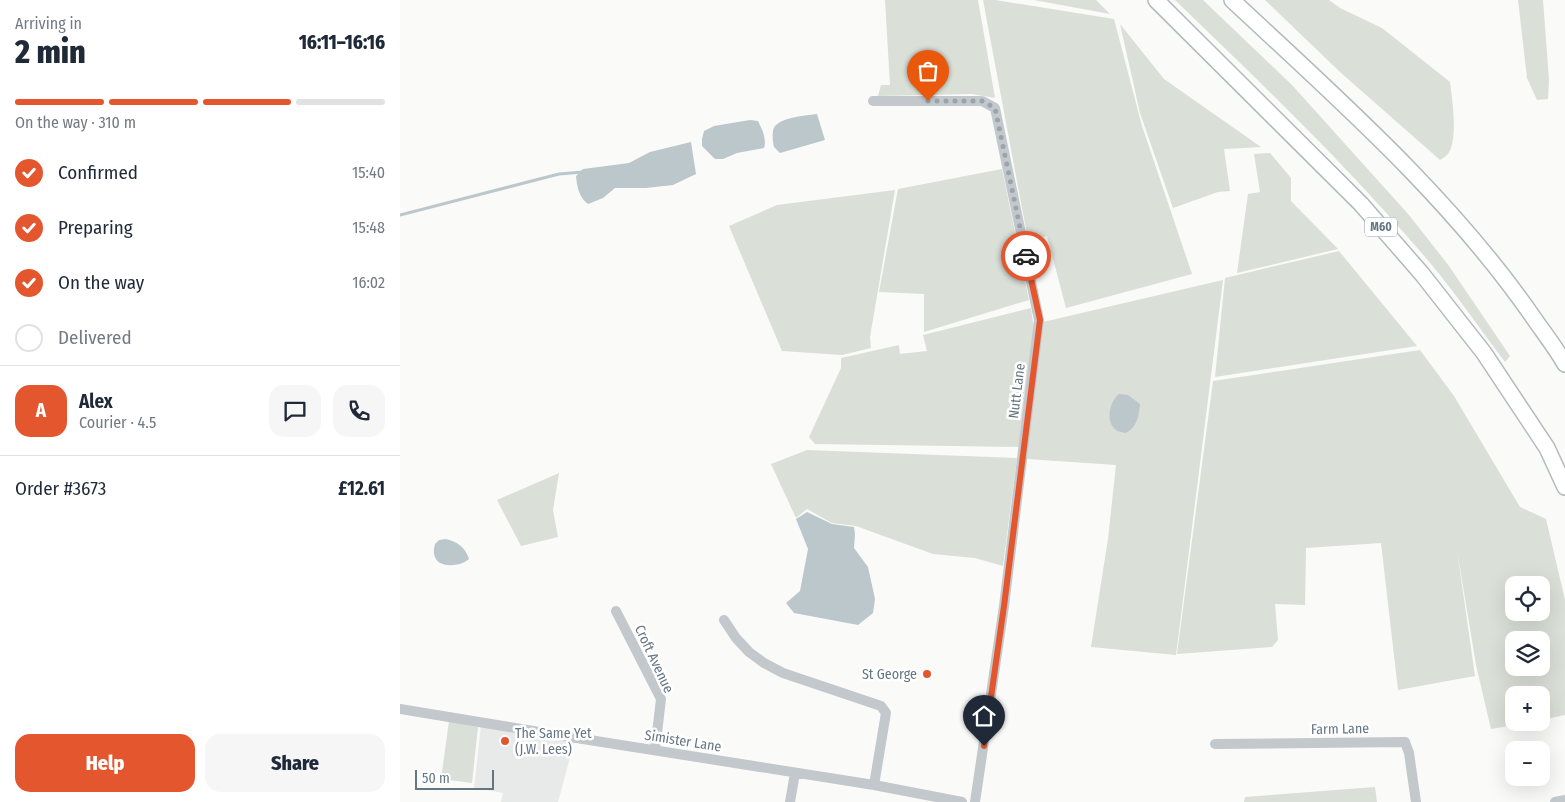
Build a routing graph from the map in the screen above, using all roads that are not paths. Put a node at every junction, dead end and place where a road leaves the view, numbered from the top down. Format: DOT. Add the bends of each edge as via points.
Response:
graph roads {
  1 [pos="1156,0"];
  2 [pos="1232,0"];
  3 [pos="873,101"];
  4 [pos="1565,364"];
  5 [pos="1565,487"];
  6 [pos="616,612"];
  7 [pos="724,620"];
  8 [pos="400,709"];
  9 [pos="1214,744"];
  10 [pos="655,750"];
  11 [pos="795,774"];
  12 [pos="874,785"];
  13 [pos="1565,800"];
  14 [pos="790,802"];
  15 [pos="962,802"];
  16 [pos="975,802"];
  17 [pos="1416,802"];
  18 [pos="1555,802"];
  1 -- 5 [label="highway, M60" via="1361,204 1422,274 1484,353 1547,448"];
  2 -- 4 [label="highway" via="1440,200 1509,282"];
  3 -- 16 [label="street, Nutt Lane" via="982,101 995,108 1040,320 1004,606"];
  6 -- 10 [label="street, Croft Avenue" via="661,699"];
  7 -- 12 [label="street" via="749,652 764,663 884,708 886,713"];
  8 -- 10 [label="street, Simister Lane"];
  9 -- 17 [label="street, Farm Lane" via="1405,742 1410,753"];
  10 -- 11 [label="street, Simister Lane"];
  11 -- 12 [label="street, Simister Lane"];
  11 -- 14 [label="street"];
  12 -- 15 [label="street, Simister Lane"];
  13 -- 18 [label="street"];
}
